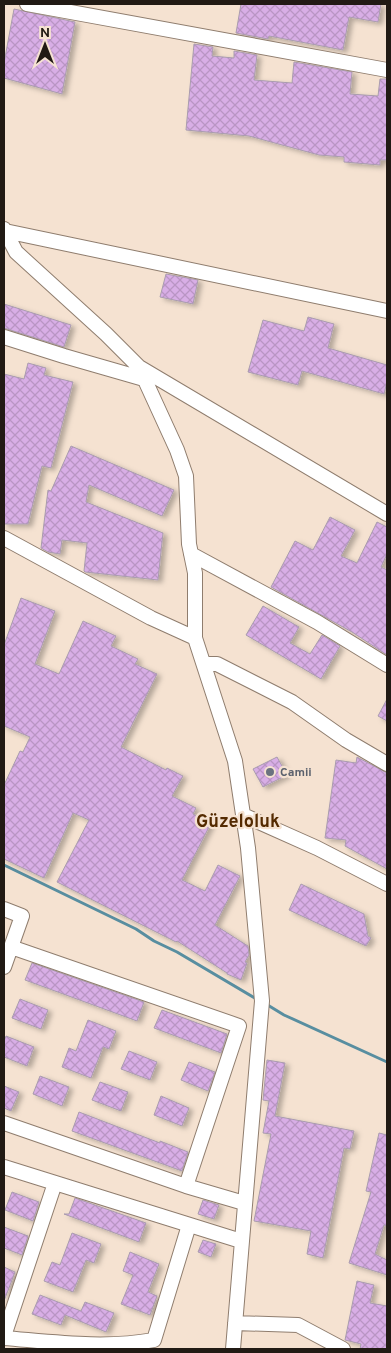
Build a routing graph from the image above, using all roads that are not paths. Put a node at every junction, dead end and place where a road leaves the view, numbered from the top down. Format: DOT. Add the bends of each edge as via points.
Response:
graph roads {
  1 [pos="27,4"];
  2 [pos="387,70"];
  3 [pos="4,230"];
  4 [pos="387,311"];
  5 [pos="4,337"];
  6 [pos="142,373"];
  7 [pos="387,514"];
  8 [pos="4,538"];
  9 [pos="191,554"];
  10 [pos="195,638"];
  11 [pos="204,664"];
  12 [pos="387,665"];
  13 [pos="387,764"];
  14 [pos="243,815"];
  15 [pos="387,884"];
  16 [pos="4,909"];
  17 [pos="11,947"];
  18 [pos="4,967"];
  19 [pos="4,1122"];
  20 [pos="4,1167"];
  21 [pos="55,1183"];
  22 [pos="186,1186"];
  23 [pos="244,1203"];
  24 [pos="189,1225"];
  25 [pos="241,1241"];
  26 [pos="235,1323"];
  27 [pos="4,1337"];
  28 [pos="233,1349"];
  29 [pos="343,1349"];
  1 -- 2 [label="street"];
  3 -- 4 [label="street"];
  3 -- 6 [label="street" via="16,252 106,334"];
  5 -- 6 [label="street" via="64,356"];
  6 -- 7 [label="street"];
  6 -- 9 [label="street" via="186,476"];
  8 -- 10 [label="street" via="151,618"];
  9 -- 10 [label="street" via="195,573"];
  9 -- 12 [label="street" via="317,622"];
  10 -- 11 [label="street"];
  11 -- 13 [label="street" via="217,664 292,702"];
  11 -- 14 [label="street" via="235,761"];
  14 -- 15 [label="street"];
  14 -- 23 [label="street" via="261,1005"];
  16 -- 17 [label="street" via="22,916"];
  17 -- 18 [label="street"];
  17 -- 22 [label="street" via="239,1026"];
  19 -- 22 [label="street"];
  20 -- 21 [label="street"];
  21 -- 24 [label="street"];
  21 -- 27 [label="street"];
  22 -- 23 [label="street"];
  23 -- 25 [label="street"];
  24 -- 25 [label="street"];
  24 -- 27 [label="street" via="154,1340 133,1344 82,1345"];
  25 -- 26 [label="street"];
  26 -- 28 [label="street"];
  26 -- 29 [label="street" via="298,1325"];
}
